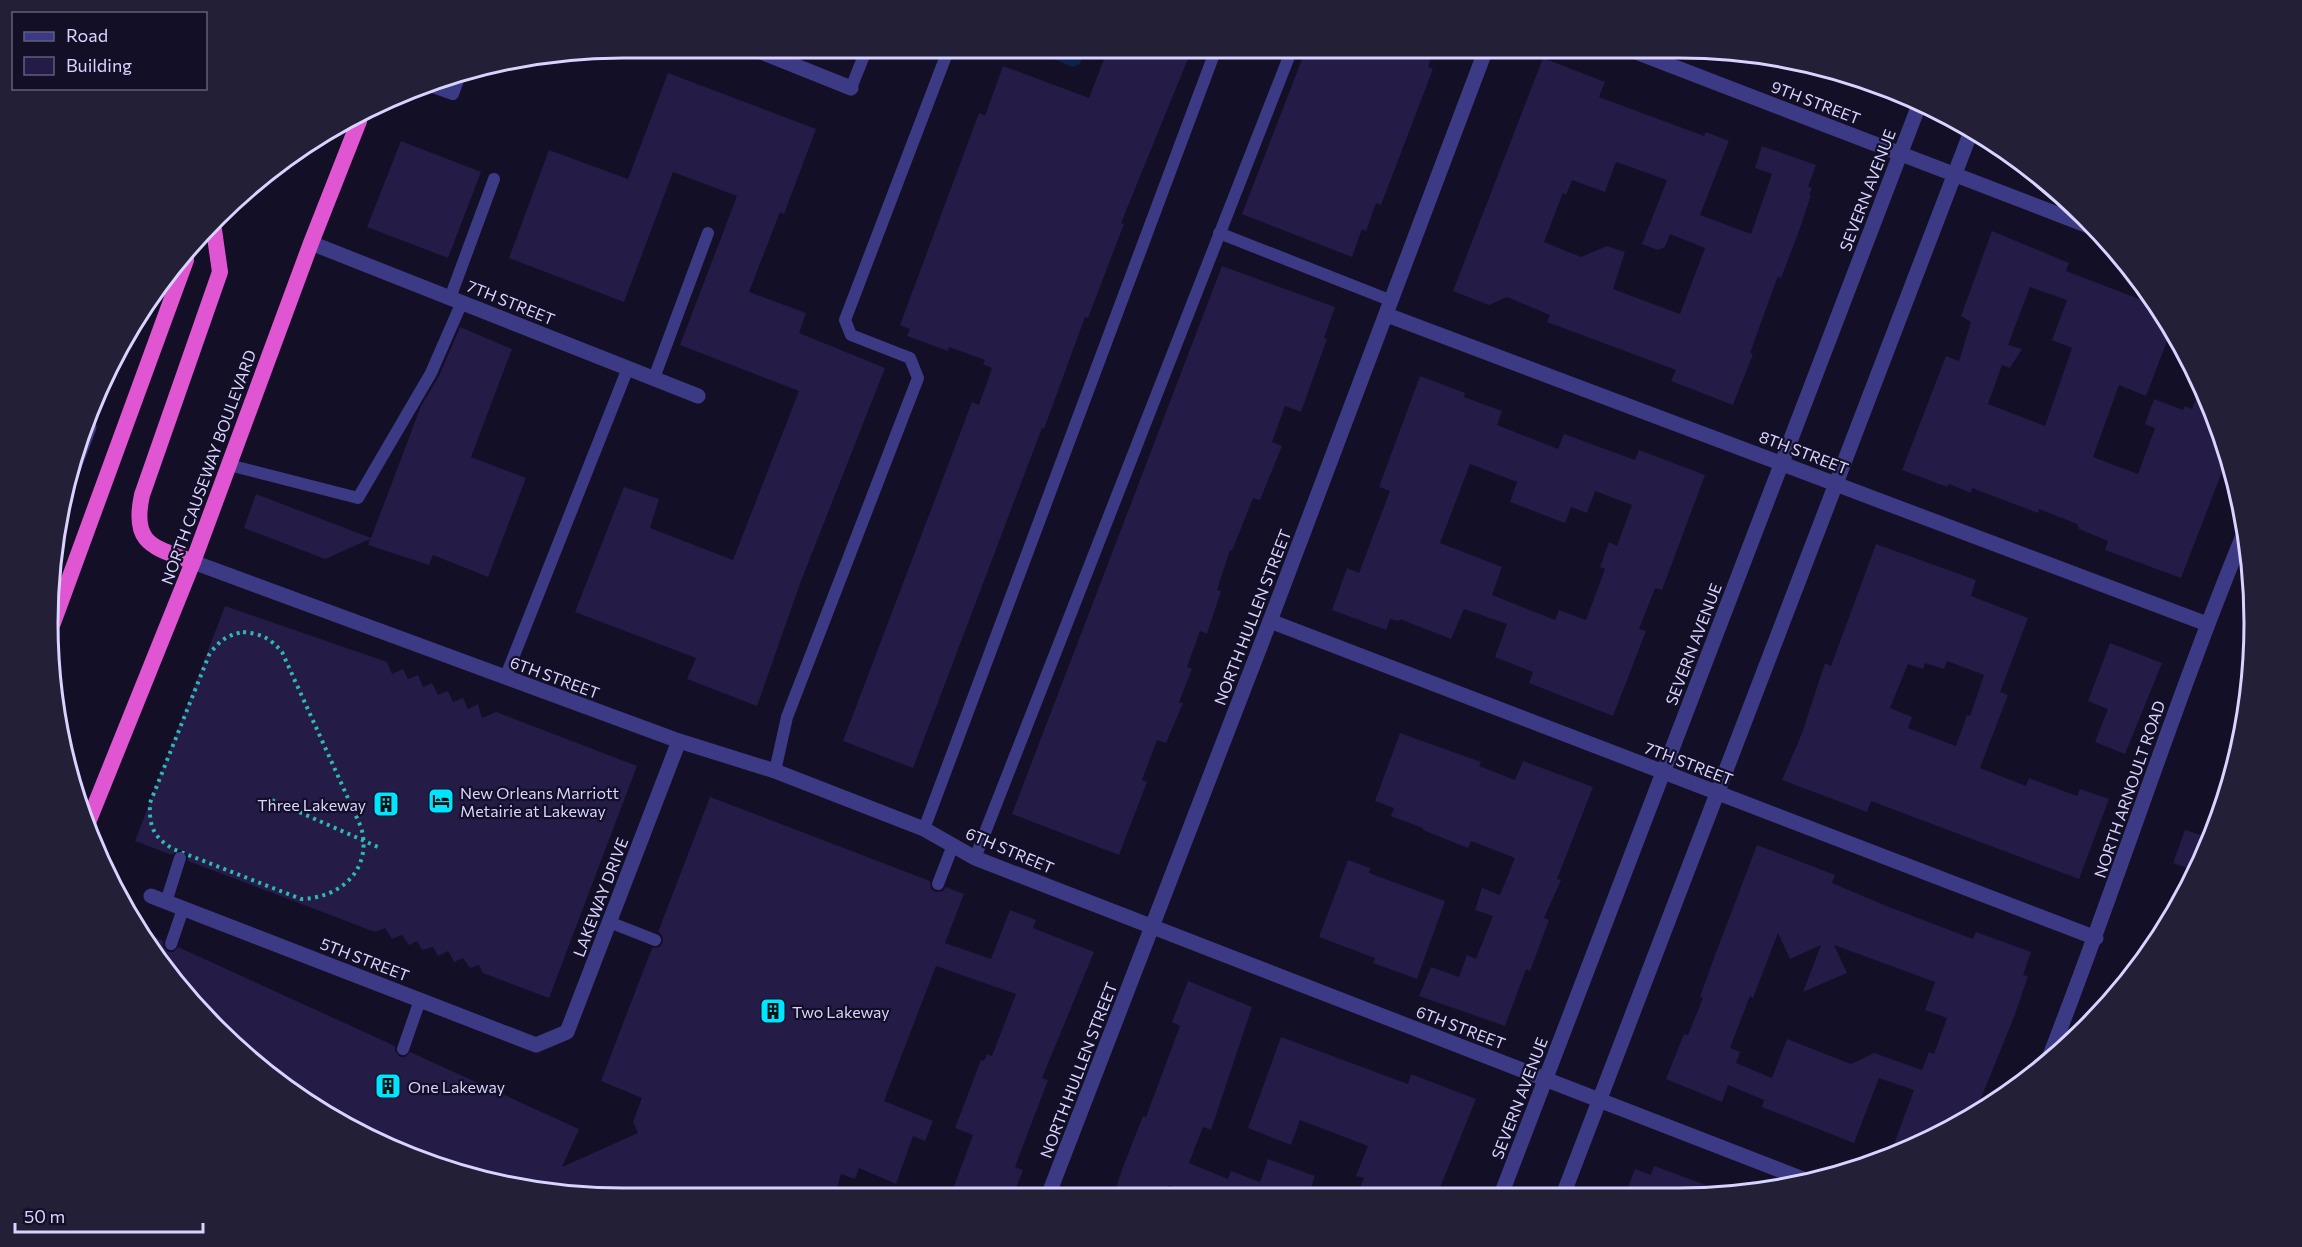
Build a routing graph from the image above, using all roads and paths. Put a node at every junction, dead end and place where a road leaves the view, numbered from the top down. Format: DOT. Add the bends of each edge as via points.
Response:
graph roads {
  1 [pos="777,58"];
  2 [pos="863,58"];
  3 [pos="945,58"];
  4 [pos="1212,58"];
  5 [pos="1288,58"];
  6 [pos="1483,58"];
  7 [pos="1652,58"];
  8 [pos="457,84"];
  9 [pos="851,88"];
  10 [pos="439,89"];
  11 [pos="1916,112"];
  12 [pos="357,126"];
  13 [pos="1968,139"];
  14 [pos="1900,153"];
  15 [pos="1954,174"];
  16 [pos="494,179"];
  17 [pos="2074,221"];
  18 [pos="708,233"];
  19 [pos="1219,233"];
  20 [pos="215,234"];
  21 [pos="310,243"];
  22 [pos="182,272"];
  23 [pos="456,300"];
  24 [pos="1390,308"];
  25 [pos="628,368"];
  26 [pos="654,378"];
  27 [pos="698,396"];
  28 [pos="1782,463"];
  29 [pos="229,465"];
  30 [pos="1836,484"];
  31 [pos="2238,547"];
  32 [pos="193,562"];
  33 [pos="59,607"];
  34 [pos="1270,621"];
  35 [pos="2207,624"];
  36 [pos="505,678"];
  37 [pos="679,741"];
  38 [pos="775,771"];
  39 [pos="1663,772"];
  40 [pos="1717,792"];
  41 [pos="272,800"];
  42 [pos="91,814"];
  43 [pos="924,829"];
  44 [pos="364,840"];
  45 [pos="953,845"];
  46 [pos="378,847"];
  47 [pos="180,858"];
  48 [pos="975,858"];
  49 [pos="938,884"];
  50 [pos="151,896"];
  51 [pos="166,902"];
  52 [pos="183,909"];
  53 [pos="609,922"];
  54 [pos="1153,927"];
  55 [pos="2096,938"];
  56 [pos="655,940"];
  57 [pos="171,944"];
  58 [pos="420,1000"];
  59 [pos="567,1032"];
  60 [pos="2054,1045"];
  61 [pos="403,1049"];
  62 [pos="1545,1079"];
  63 [pos="1599,1100"];
  64 [pos="1796,1176"];
  65 [pos="1051,1188"];
  66 [pos="1504,1188"];
  67 [pos="1566,1188"];
  1 -- 9 [label="street"];
  2 -- 9 [label="lane"];
  3 -- 38 [label="lane" via="845,320 851,335 910,358 918,378 787,717"];
  4 -- 43 [label="lane"];
  5 -- 19 [label="lane"];
  6 -- 24 [label="street, NORTH HULLEN STREET"];
  7 -- 14 [label="street, 9TH STREET"];
  8 -- 10 [label="lane" via="453,94"];
  11 -- 14 [label="street, SEVERN AVENUE"];
  12 -- 21 [label="highway, NORTH CAUSEWAY BOULEVARD"];
  13 -- 15 [label="street"];
  14 -- 15 [label="street, 9TH STREET"];
  14 -- 28 [label="street, SEVERN AVENUE"];
  15 -- 17 [label="street, 9TH STREET"];
  15 -- 30 [label="street"];
  16 -- 23 [label="lane"];
  18 -- 26 [label="lane"];
  19 -- 24 [label="lane"];
  19 -- 48 [label="lane"];
  20 -- 32 [label="highway" via="220,272 139,510 140,527 152,546"];
  21 -- 23 [label="street, 7TH STREET"];
  21 -- 29 [label="highway, NORTH CAUSEWAY BOULEVARD"];
  22 -- 33 [label="highway"];
  23 -- 25 [label="street, 7TH STREET"];
  23 -- 29 [label="lane" via="431,373 358,498"];
  24 -- 28 [label="street, 8TH STREET"];
  24 -- 34 [label="street, NORTH HULLEN STREET"];
  25 -- 26 [label="street, 7TH STREET"];
  25 -- 36 [label="lane"];
  26 -- 27 [label="street, 7TH STREET"];
  28 -- 30 [label="street, 8TH STREET"];
  28 -- 39 [label="street, SEVERN AVENUE"];
  29 -- 32 [label="highway, NORTH CAUSEWAY BOULEVARD"];
  30 -- 35 [label="street, 8TH STREET"];
  30 -- 40 [label="street"];
  31 -- 35 [label="street, NORTH ARNOULT ROAD"];
  32 -- 36 [label="street, 6TH STREET"];
  32 -- 42 [label="highway, NORTH CAUSEWAY BOULEVARD"];
  34 -- 39 [label="street, 7TH STREET"];
  34 -- 54 [label="street, NORTH HULLEN STREET"];
  35 -- 55 [label="street, NORTH ARNOULT ROAD"];
  36 -- 37 [label="street, 6TH STREET"];
  37 -- 38 [label="street, 6TH STREET"];
  37 -- 53 [label="street, LAKEWAY DRIVE"];
  38 -- 43 [label="street, 6TH STREET"];
  39 -- 40 [label="street, 7TH STREET"];
  39 -- 62 [label="street, SEVERN AVENUE"];
  40 -- 55 [label="street, 7TH STREET"];
  40 -- 63 [label="street"];
  41 -- 44 [label="path"];
  43 -- 45 [label="street, 6TH STREET"];
  44 -- 44 [label="path" via="282,652 272,640 259,634 243,632 217,643 150,803 149,819 155,833 173,849 301,899 331,894 345,885 360,861"];
  44 -- 46 [label="path"];
  45 -- 48 [label="street, 6TH STREET"];
  45 -- 49 [label="lane"];
  47 -- 51 [label="lane"];
  48 -- 54 [label="street, 6TH STREET"];
  50 -- 51 [label="street, 5TH STREET"];
  51 -- 52 [label="street, 5TH STREET"];
  52 -- 57 [label="lane"];
  52 -- 58 [label="street, 5TH STREET"];
  53 -- 56 [label="lane"];
  53 -- 59 [label="street, LAKEWAY DRIVE"];
  54 -- 62 [label="street, 6TH STREET"];
  54 -- 65 [label="street, NORTH HULLEN STREET"];
  55 -- 60 [label="street, NORTH ARNOULT ROAD"];
  58 -- 59 [label="street, 5TH STREET" via="536,1045"];
  58 -- 61 [label="lane"];
  62 -- 63 [label="street, 6TH STREET"];
  62 -- 66 [label="street, SEVERN AVENUE"];
  63 -- 64 [label="street, 6TH STREET"];
  63 -- 67 [label="street"];
}
